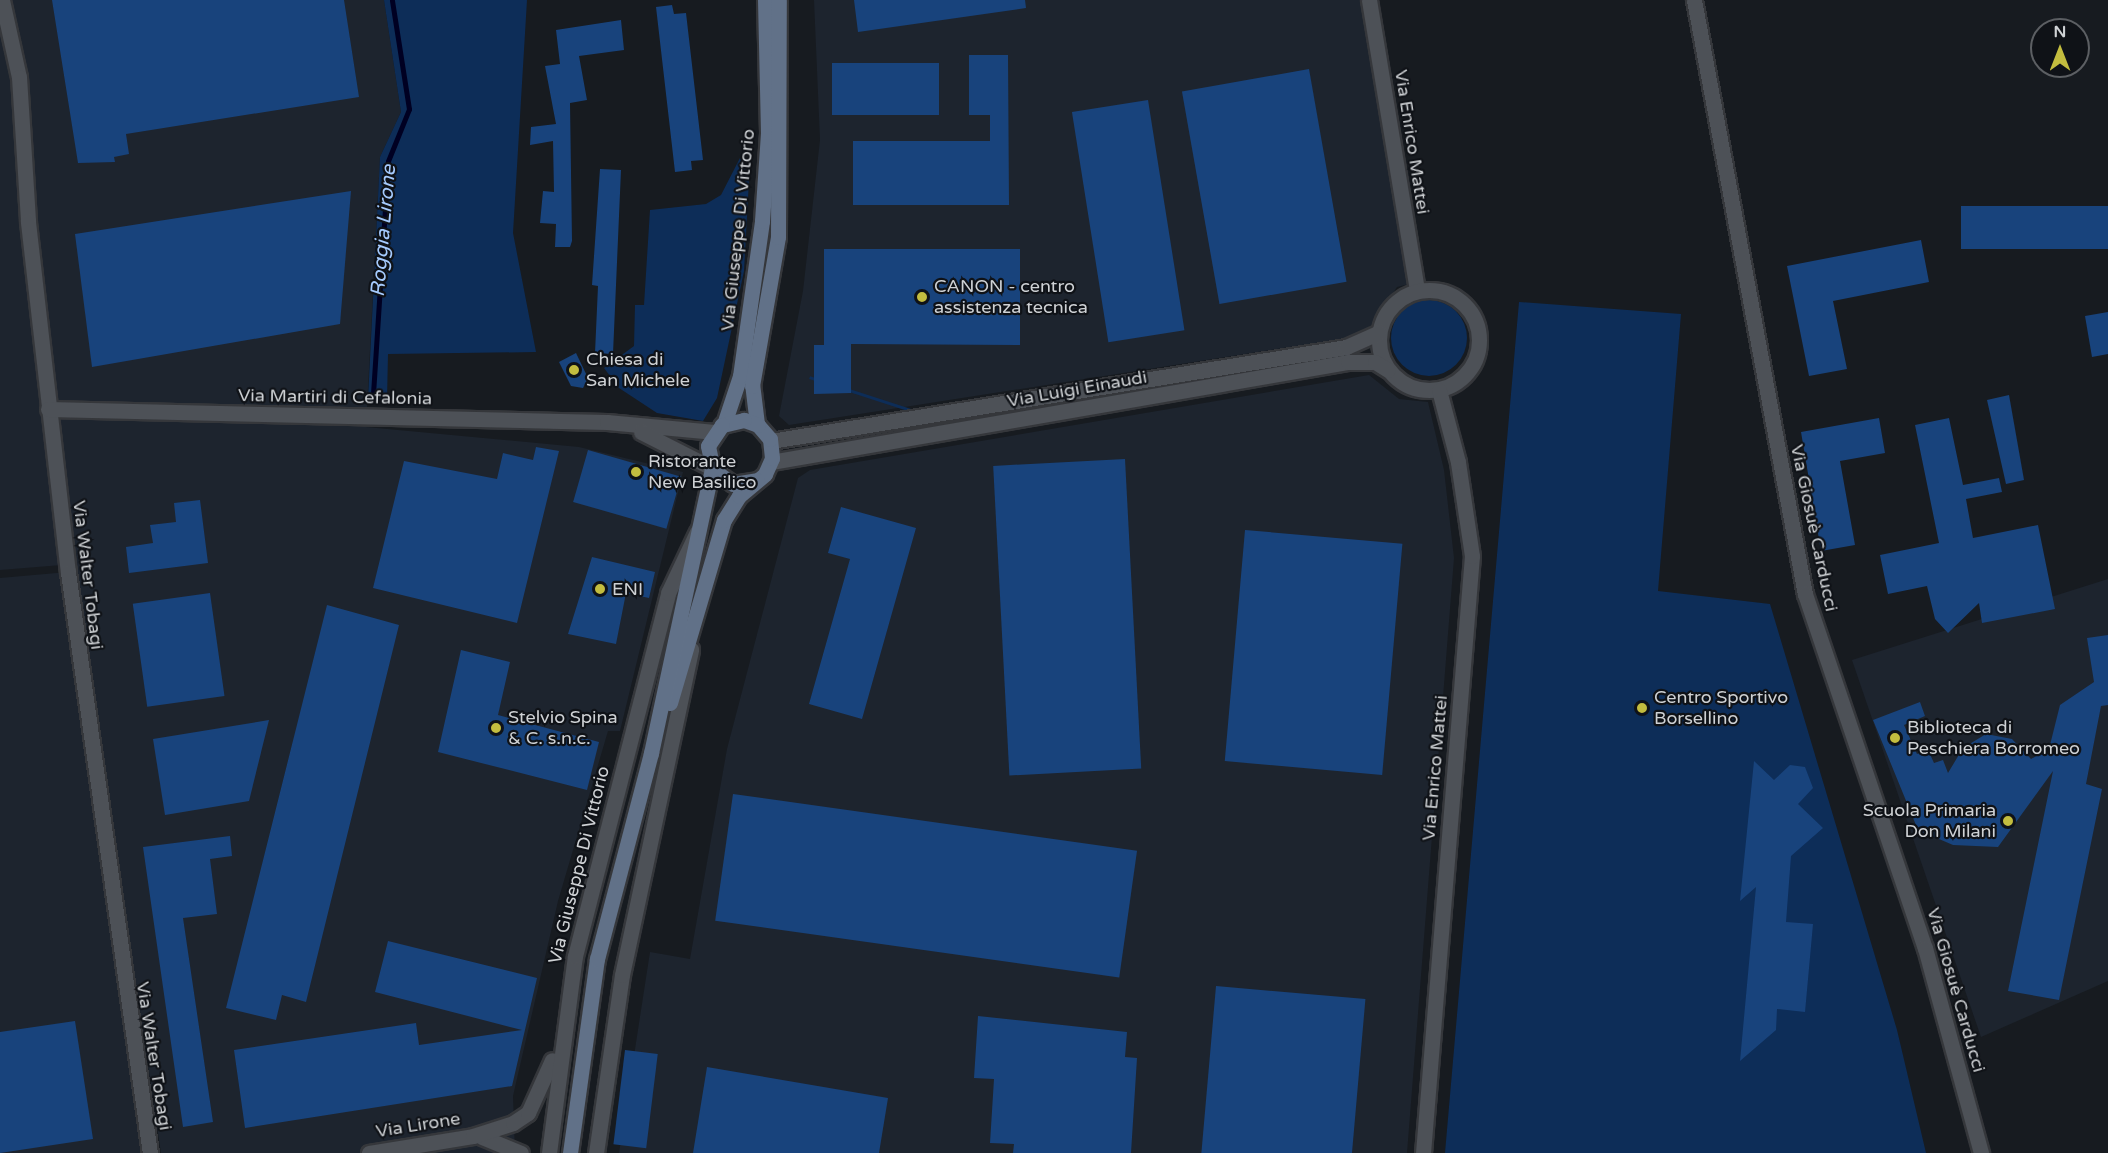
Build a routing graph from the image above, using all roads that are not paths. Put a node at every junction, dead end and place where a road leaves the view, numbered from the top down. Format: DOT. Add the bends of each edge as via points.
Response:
graph roads {
  1 [pos="2,0"];
  2 [pos="765,0"];
  3 [pos="779,0"];
  4 [pos="1369,0"];
  5 [pos="1694,0"];
  6 [pos="1417,291"];
  7 [pos="1379,332"];
  8 [pos="1388,370"];
  9 [pos="1439,390"];
  10 [pos="48,409"];
  11 [pos="622,423"];
  12 [pos="757,424"];
  13 [pos="719,428"];
  14 [pos="771,441"];
  15 [pos="771,462"];
  16 [pos="712,468"];
  17 [pos="757,480"];
  18 [pos="700,527"];
  19 [pos="693,637"];
  20 [pos="651,753"];
  21 [pos="564,1025"];
  22 [pos="473,1136"];
  23 [pos="150,1153"];
  24 [pos="369,1153"];
  25 [pos="521,1153"];
  26 [pos="549,1153"];
  27 [pos="570,1153"];
  28 [pos="596,1153"];
  29 [pos="1423,1153"];
  30 [pos="1981,1153"];
  1 -- 10 [label="street, Via Walter Tobagi" via="19,76"];
  2 -- 13 [label="main road, Via Giuseppe Di Vittorio" via="768,132 762,222 740,376"];
  3 -- 12 [label="main road, Via Giuseppe Di Vittorio" via="778,237 752,386"];
  4 -- 6 [label="street, Via Enrico Mattei"];
  5 -- 30 [label="street, Via Giosuè Carducci" via="1805,594 1925,948"];
  6 -- 7 [label="street" via="1392,306"];
  6 -- 9 [label="street" via="1433,290 1456,298 1479,331 1479,346 1466,375"];
  7 -- 8 [label="street"];
  7 -- 14 [label="street, Via Luigi Einaudi" via="1346,347"];
  8 -- 9 [label="street" via="1410,387"];
  8 -- 15 [label="street, Via Luigi Einaudi" via="1375,362 1348,362"];
  9 -- 29 [label="street, Via Enrico Mattei" via="1458,462 1472,556"];
  10 -- 11 [label="street, Via Martiri di Cefalonia"];
  10 -- 23 [label="street, Via Walter Tobagi" via="110,890"];
  11 -- 13 [label="street, Via Martiri di Cefalonia"];
  11 -- 16 [label="street, Via Martiri di Cefalonia"];
  12 -- 13 [label="main road" via="744,420"];
  12 -- 14 [label="main road"];
  13 -- 16 [label="main road, Via Giuseppe Di Vittorio" via="708,448"];
  14 -- 15 [label="main road"];
  15 -- 17 [label="main road, Via Giuseppe Di Vittorio"];
  16 -- 17 [label="main road" via="730,483"];
  16 -- 18 [label="main road, Via Giuseppe Di Vittorio"];
  17 -- 19 [label="main road, Via Giuseppe Di Vittorio" via="724,520"];
  18 -- 20 [label="main road, Via Giuseppe Di Vittorio"];
  18 -- 21 [label="street, Via Giuseppe Di Vittorio" via="668,593 575,956"];
  19 -- 20 [label="main road, Via Giuseppe Di Vittorio"];
  19 -- 28 [label="street, Via Giuseppe Di Vittorio" via="660,813 621,975"];
  20 -- 27 [label="main road, Via Giuseppe Di Vittorio" via="592,983"];
  21 -- 22 [label="street, Via Lirone" via="544,1086 528,1113 501,1129"];
  21 -- 26 [label="street, Via Giuseppe Di Vittorio"];
  22 -- 24 [label="street, Via Lirone"];
  22 -- 25 [label="street, Via Lirone" via="493,1137"];
}
